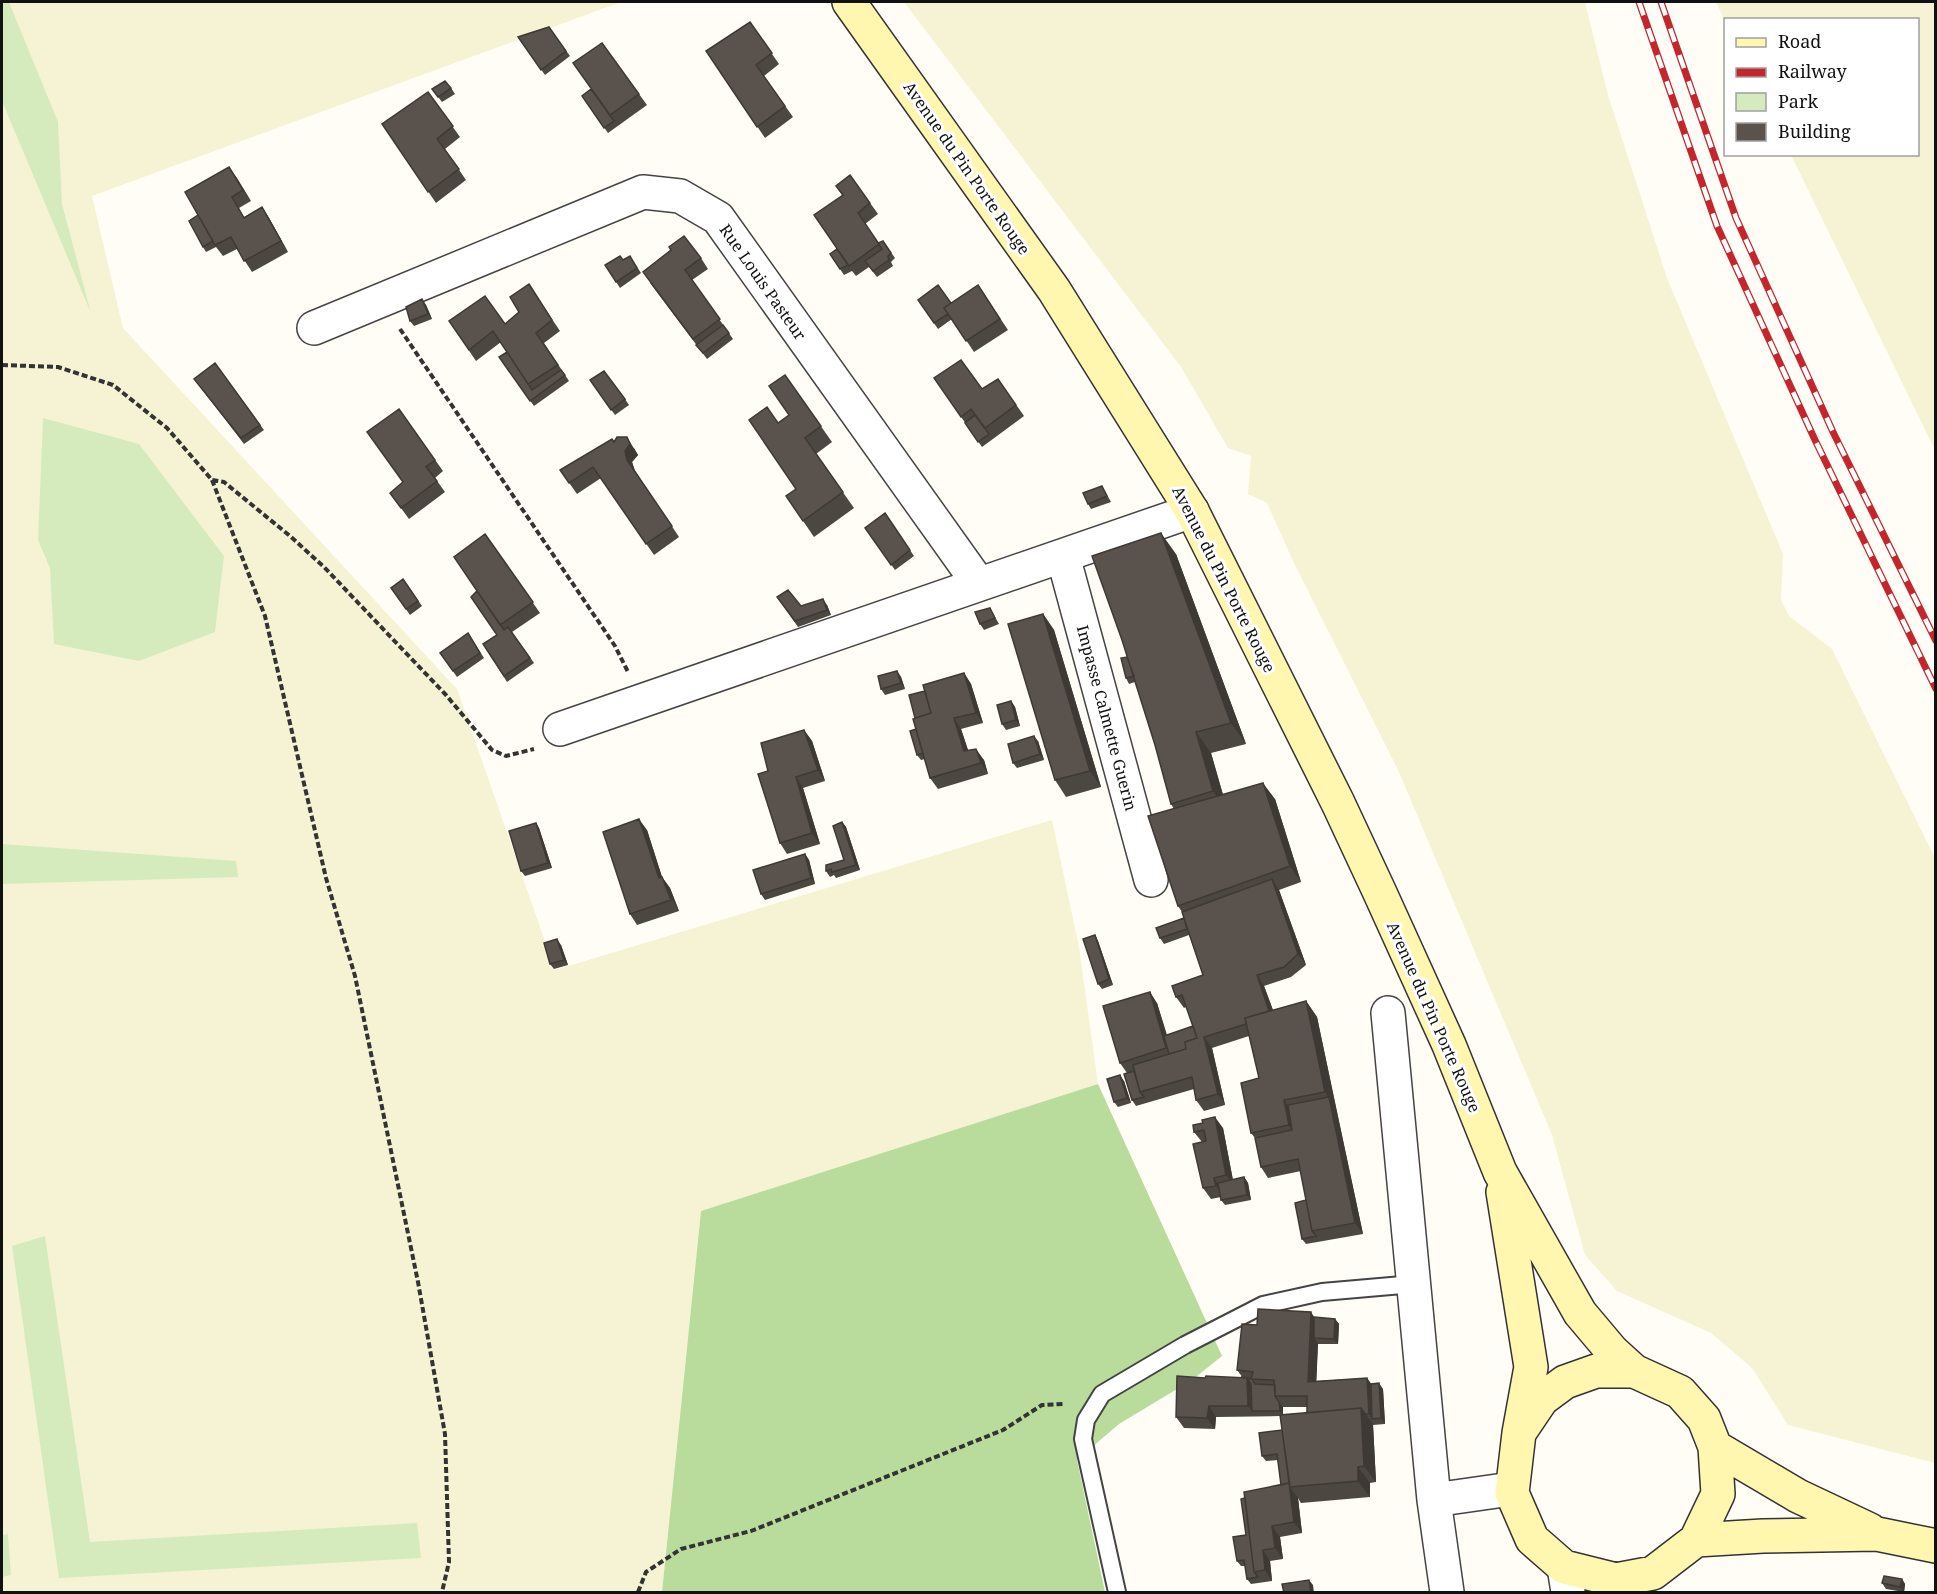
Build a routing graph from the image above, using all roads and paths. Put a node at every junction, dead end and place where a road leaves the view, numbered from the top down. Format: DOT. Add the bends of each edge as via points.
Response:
graph roads {
  1 [pos="849,2"];
  2 [pos="381,301"];
  3 [pos="314,328"];
  4 [pos="2,365"];
  5 [pos="212,480"];
  6 [pos="1192,511"];
  7 [pos="1063,556"];
  8 [pos="979,584"];
  9 [pos="642,701"];
  10 [pos="560,729"];
  11 [pos="1151,880"];
  12 [pos="1388,1013"];
  13 [pos="1500,1172"];
  14 [pos="1414,1284"];
  15 [pos="1634,1371"];
  16 [pos="1092,1410"];
  17 [pos="1519,1433"];
  18 [pos="1715,1447"];
  19 [pos="1512,1489"];
  20 [pos="1434,1500"];
  21 [pos="1877,1534"];
  22 [pos="1696,1540"];
  23 [pos="1935,1546"];
  24 [pos="1566,1580"];
  25 [pos="1649,1583"];
  26 [pos="442,1593"];
  27 [pos="638,1593"];
  28 [pos="1117,1593"];
  29 [pos="1447,1593"];
  1 -- 6 [label="main road, Avenue du Pin Porte Rouge" via="1054,290"];
  2 -- 3 [label="street, Rue Louis Pasteur"];
  2 -- 8 [label="street, Rue Louis Pasteur" via="643,192 680,196 718,218"];
  2 -- 9 [label="path" via="615,645"];
  4 -- 5 [label="path" via="58,367 113,385 167,428"];
  5 -- 10 [label="path" via="224,482 324,567 446,695 492,750 506,756 542,747"];
  5 -- 26 [label="path" via="265,616 326,878 355,976 445,1434 449,1562"];
  6 -- 7 [label="street"];
  6 -- 13 [label="main road, Avenue du Pin Porte Rouge" via="1338,803 1449,1045"];
  7 -- 8 [label="street"];
  7 -- 11 [label="street, Impasse Calmette Guerin"];
  8 -- 9 [label="street"];
  9 -- 10 [label="street"];
  12 -- 14 [label="street"];
  13 -- 15 [label="main road, Avenue du Pin Porte Rouge" via="1580,1313"];
  13 -- 17 [label="main road, Avenue du Pin Porte Rouge" via="1531,1367"];
  14 -- 16 [label="lane" via="1322,1292 1263,1305 1101,1394"];
  14 -- 20 [label="street"];
  15 -- 17 [label="main road" via="1596,1371 1565,1382 1542,1399"];
  15 -- 18 [label="main road" via="1680,1392 1704,1419"];
  16 -- 27 [label="path" via="1072,1404 1042,1405 1003,1430 816,1505 750,1531 681,1549 646,1572"];
  16 -- 28 [label="lane" via="1083,1439"];
  17 -- 19 [label="main road"];
  18 -- 21 [label="main road" via="1798,1496"];
  18 -- 22 [label="main road" via="1718,1494"];
  19 -- 20 [label="street"];
  19 -- 24 [label="main road" via="1532,1539"];
  20 -- 29 [label="street"];
  21 -- 22 [label="main road"];
  21 -- 23 [label="main road"];
  22 -- 25 [label="main road"];
  24 -- 25 [label="main road"];
}
